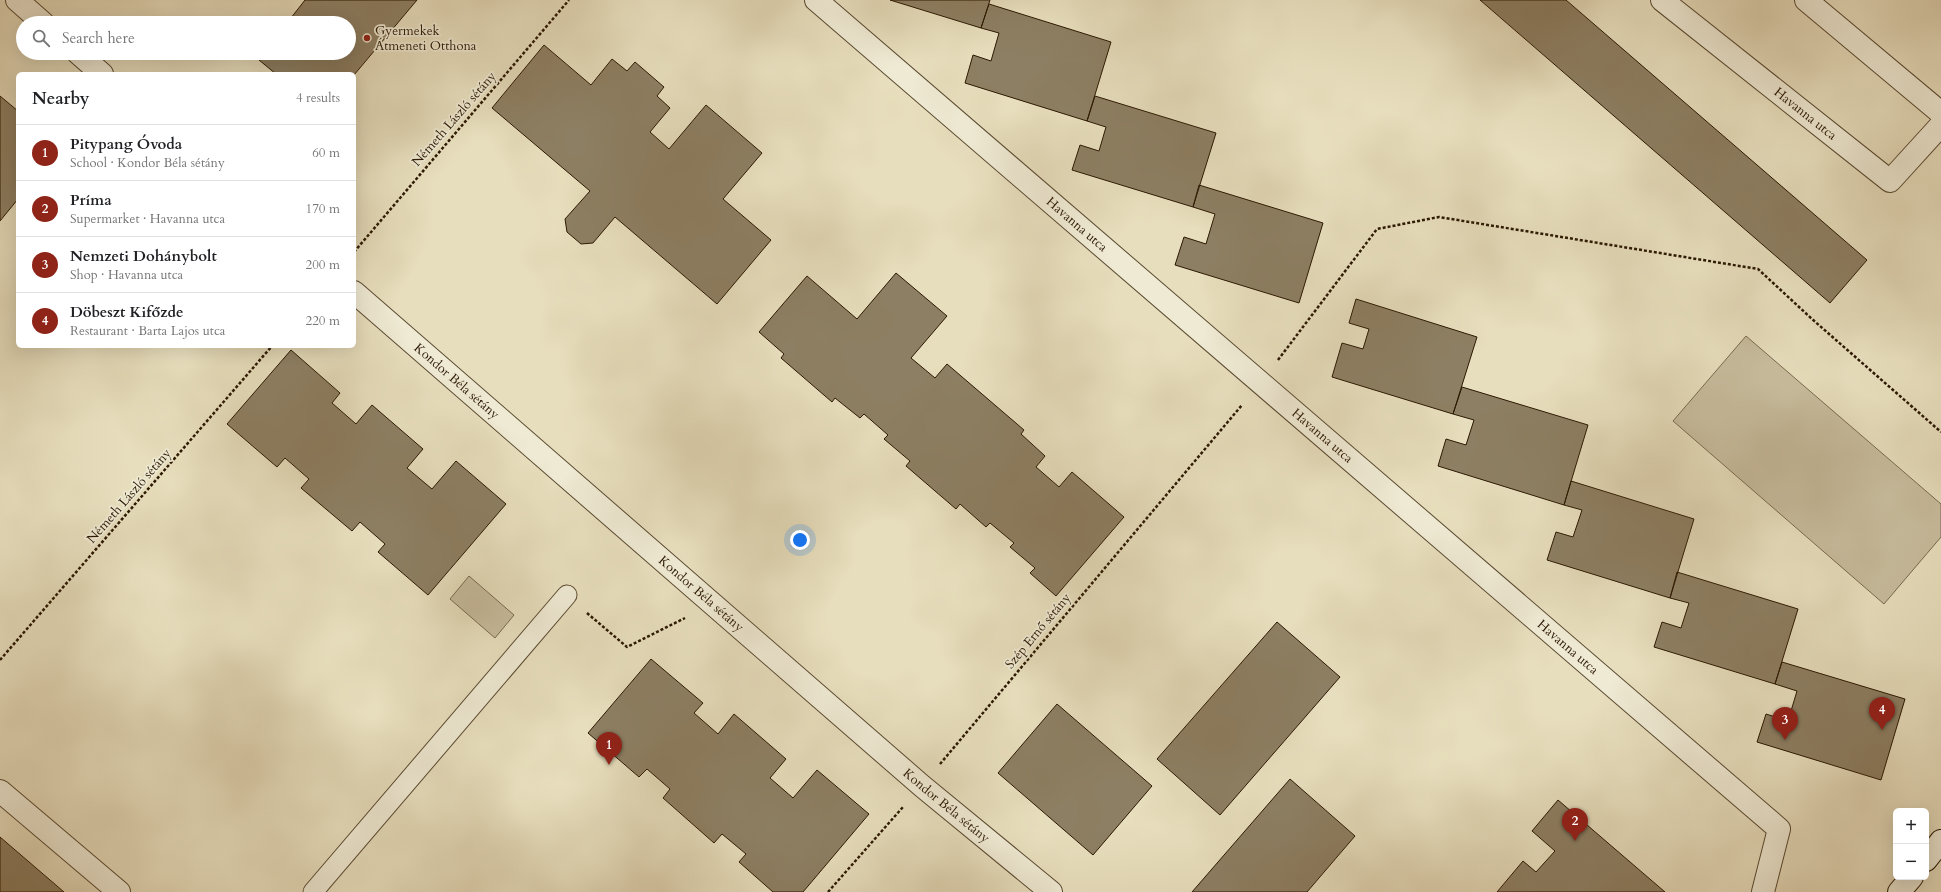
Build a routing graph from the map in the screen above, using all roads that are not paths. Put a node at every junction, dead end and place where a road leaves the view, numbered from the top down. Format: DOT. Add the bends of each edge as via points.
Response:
graph roads {
  1 [pos="16,0"];
  2 [pos="816,0"];
  3 [pos="1662,0"];
  4 [pos="1806,0"];
  5 [pos="35,16"];
  6 [pos="86,60"];
  7 [pos="100,72"];
  8 [pos="1941,113"];
  9 [pos="1941,125"];
  10 [pos="356,294"];
  11 [pos="567,595"];
  12 [pos="0,791"];
  13 [pos="1941,841"];
  14 [pos="1929,856"];
  15 [pos="1910,880"];
  16 [pos="119,892"];
  17 [pos="313,892"];
  18 [pos="1051,892"];
  19 [pos="1763,892"];
  20 [pos="1900,892"];
  1 -- 5 [label="street"];
  2 -- 19 [label="street, Havanna utca" via="1779,829"];
  3 -- 9 [label="street, Havanna utca" via="1890,181"];
  4 -- 8 [label="street"];
  6 -- 7 [label="street"];
  10 -- 18 [label="street, Kondor Béla sétány" via="922,786"];
  11 -- 17 [label="lane"];
  12 -- 16 [label="street"];
  13 -- 14 [label="street"];
  15 -- 20 [label="street"];
}
